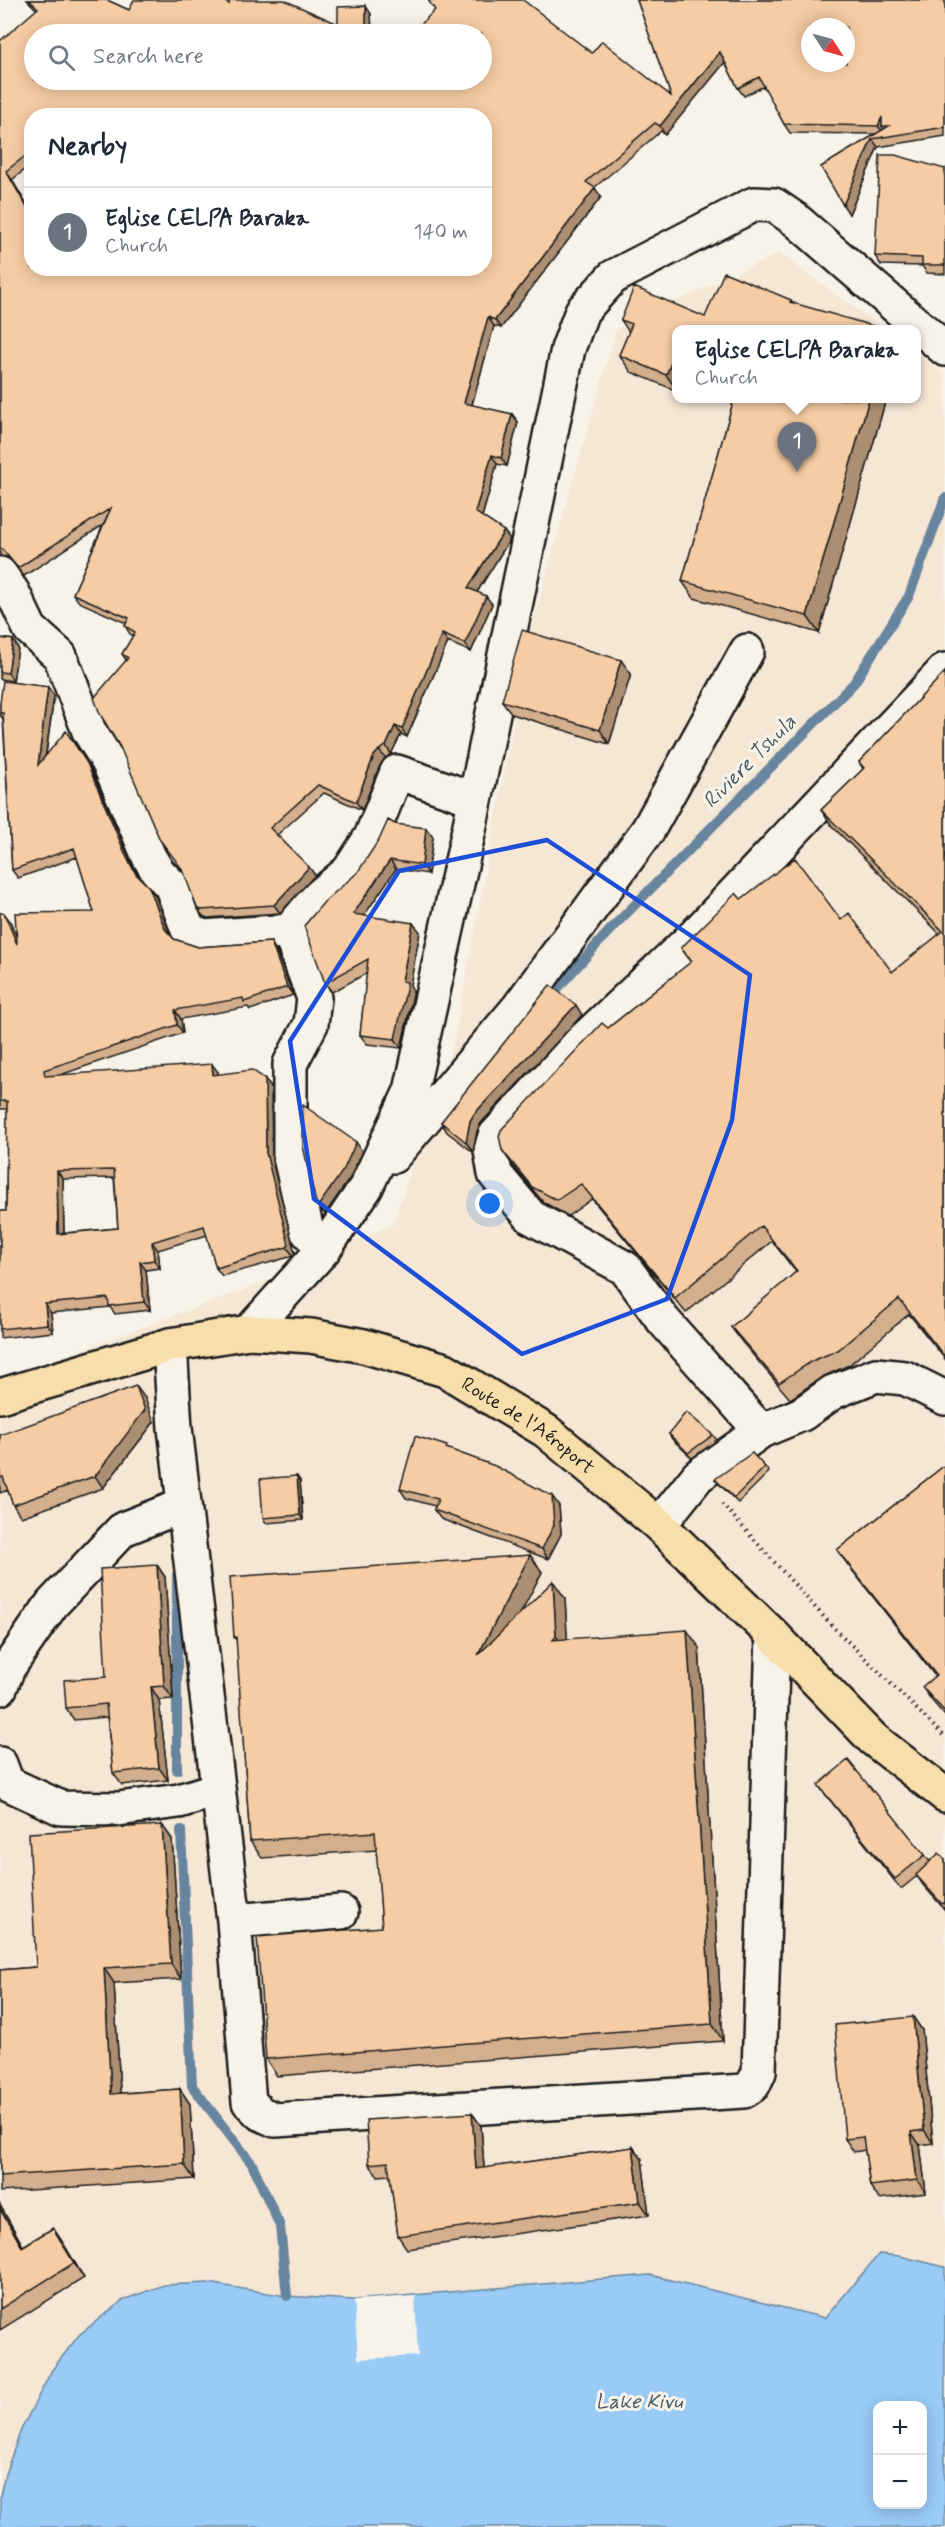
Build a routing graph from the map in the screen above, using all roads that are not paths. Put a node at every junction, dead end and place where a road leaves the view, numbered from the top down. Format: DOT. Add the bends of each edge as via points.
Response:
graph roads {
  1 [pos="917,325"];
  2 [pos="921,328"];
  3 [pos="945,349"];
  4 [pos="0,574"];
  5 [pos="747,651"];
  6 [pos="945,670"];
  7 [pos="474,799"];
  8 [pos="289,932"];
  9 [pos="366,1187"];
  10 [pos="324,1249"];
  11 [pos="249,1332"];
  12 [pos="170,1345"];
  13 [pos="0,1396"];
  14 [pos="945,1398"];
  15 [pos="761,1431"];
  16 [pos="184,1505"];
  17 [pos="659,1525"];
  18 [pos="773,1635"];
  19 [pos="0,1688"];
  20 [pos="0,1764"];
  21 [pos="218,1789"];
  22 [pos="945,1796"];
  23 [pos="341,1912"];
  24 [pos="234,1921"];
  1 -- 7 [label="street" via="796,220 774,205 754,204 613,278 582,311 568,349"];
  2 -- 3 [label="street"];
  4 -- 8 [label="street" via="30,629 60,656 89,731 110,763 149,857 171,885 188,930 203,937"];
  5 -- 9 [label="street" via="648,830 519,1007"];
  6 -- 15 [label="street" via="694,935 581,1042 495,1136 491,1150 495,1174 531,1217 625,1268 663,1320"];
  7 -- 8 [label="street" via="398,772 371,837 349,872 317,898"];
  7 -- 9 [label="street" via="411,1091"];
  8 -- 10 [label="street" via="314,998 311,1024 290,1064 290,1157 307,1231"];
  9 -- 10 [label="street"];
  10 -- 11 [label="street"];
  11 -- 12 [label="highway, Route de l'Aéroport"];
  11 -- 17 [label="highway, Route de l'Aéroport" via="311,1336 364,1346 445,1370 546,1431"];
  12 -- 13 [label="highway, Route de l'Aéroport"];
  12 -- 16 [label="street"];
  14 -- 15 [label="street" via="905,1378 876,1374"];
  15 -- 17 [label="street" via="698,1476"];
  16 -- 19 [label="street" via="123,1529 52,1604 8,1668"];
  16 -- 21 [label="street"];
  17 -- 18 [label="highway, Route de l'Aéroport"];
  18 -- 22 [label="highway, Route de l'Aéroport" via="873,1740"];
  18 -- 24 [label="street" via="759,2072 753,2085 744,2091 275,2120 249,2102"];
  20 -- 21 [label="street" via="7,1783 61,1808 118,1809 179,1801"];
  21 -- 24 [label="street"];
  23 -- 24 [label="street"];
}
